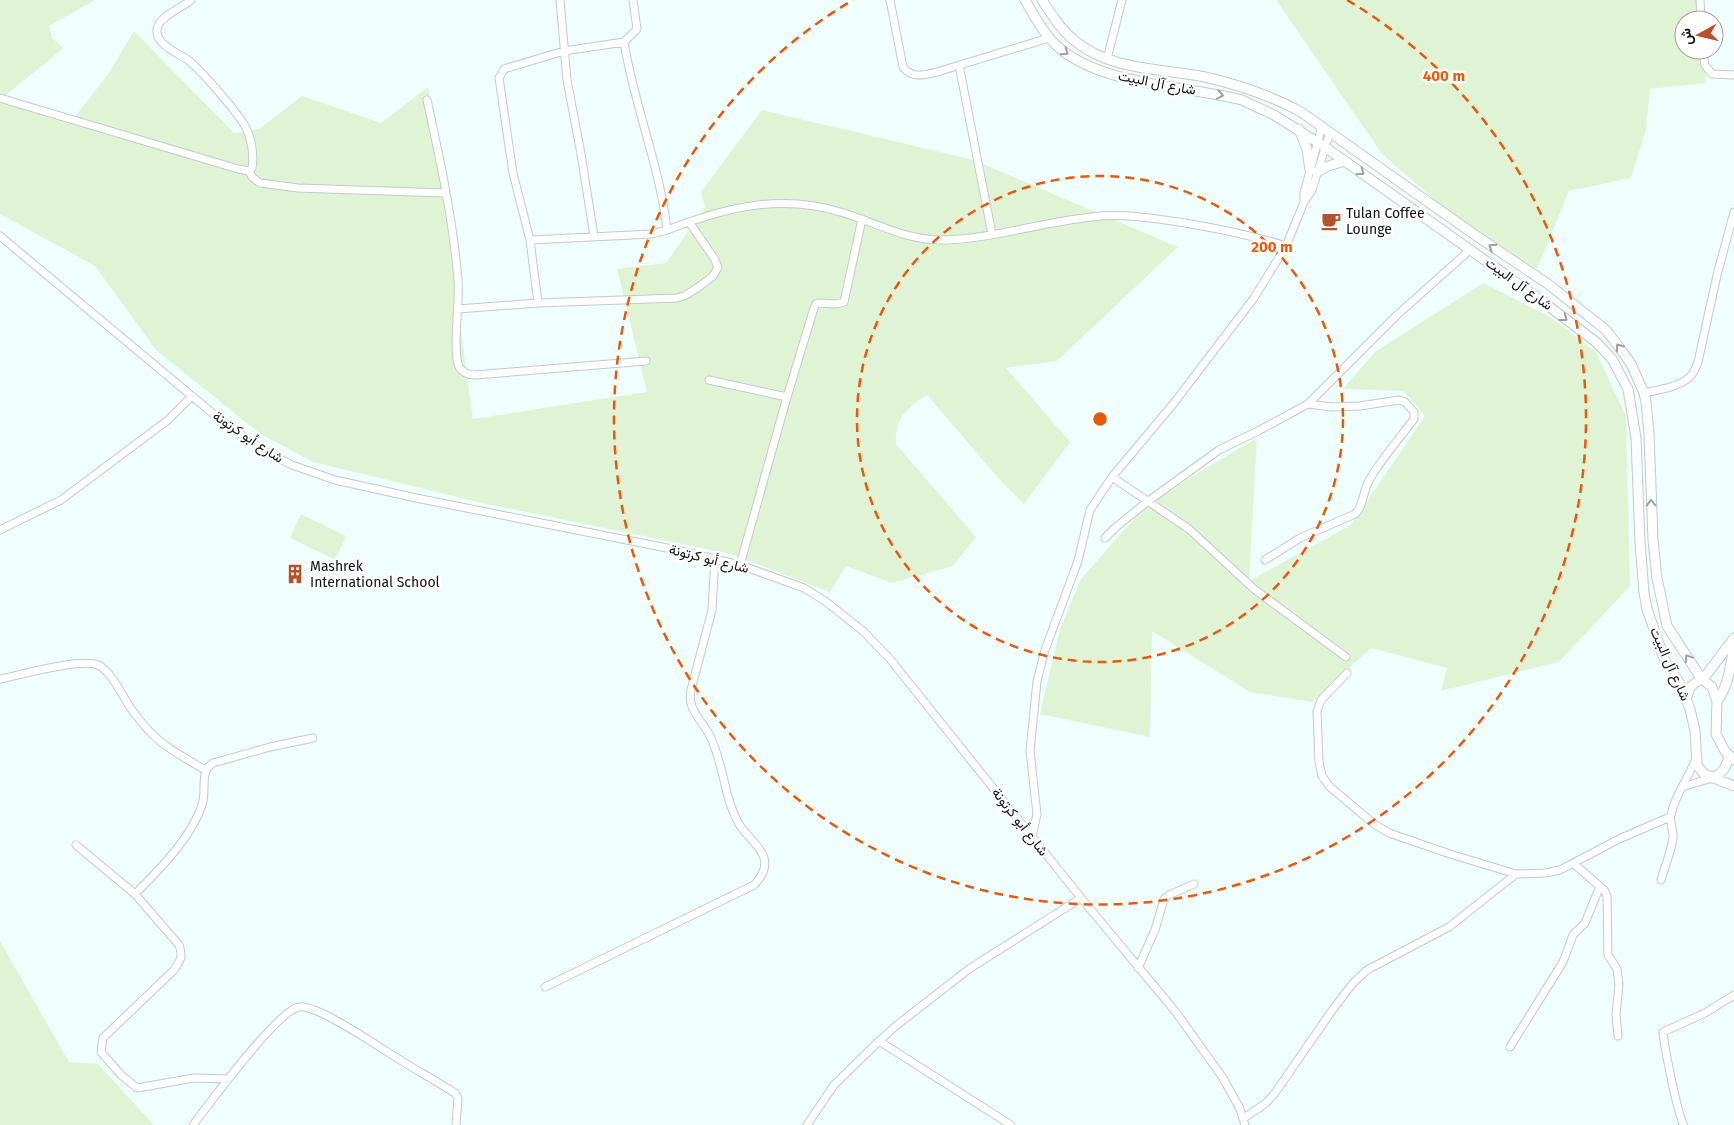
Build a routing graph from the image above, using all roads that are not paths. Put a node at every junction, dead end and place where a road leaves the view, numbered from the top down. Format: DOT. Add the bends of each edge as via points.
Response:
graph roads {
  1 [pos="191,0"];
  2 [pos="560,0"];
  3 [pos="633,0"];
  4 [pos="890,0"];
  5 [pos="1025,0"];
  6 [pos="1042,0"];
  7 [pos="1122,0"];
  8 [pos="1049,38"];
  9 [pos="624,42"];
  10 [pos="564,51"];
  11 [pos="1107,59"];
  12 [pos="1704,60"];
  13 [pos="959,66"];
  14 [pos="1734,75"];
  15 [pos="0,98"];
  16 [pos="427,100"];
  17 [pos="1322,126"];
  18 [pos="1298,129"];
  19 [pos="1330,132"];
  20 [pos="1321,144"];
  21 [pos="1345,161"];
  22 [pos="249,171"];
  23 [pos="1314,171"];
  24 [pos="445,193"];
  25 [pos="1734,212"];
  26 [pos="862,219"];
  27 [pos="689,222"];
  28 [pos="667,230"];
  29 [pos="992,234"];
  30 [pos="0,236"];
  31 [pos="594,236"];
  32 [pos="530,240"];
  33 [pos="1286,246"];
  34 [pos="1471,249"];
  35 [pos="538,303"];
  36 [pos="458,309"];
  37 [pos="646,361"];
  38 [pos="709,380"];
  39 [pos="1644,393"];
  40 [pos="192,396"];
  41 [pos="787,397"];
  42 [pos="1308,404"];
  43 [pos="1112,478"];
  44 [pos="1147,502"];
  45 [pos="0,530"];
  46 [pos="1105,538"];
  47 [pos="715,558"];
  48 [pos="1265,560"];
  49 [pos="740,565"];
  50 [pos="1734,638"];
  51 [pos="1734,647"];
  52 [pos="1346,657"];
  53 [pos="1732,660"];
  54 [pos="1347,673"];
  55 [pos="1701,678"];
  56 [pos="0,679"];
  57 [pos="1686,700"];
  58 [pos="1717,701"];
  59 [pos="313,738"];
  60 [pos="1696,758"];
  61 [pos="1731,758"];
  62 [pos="206,770"];
  63 [pos="1712,778"];
  64 [pos="1734,786"];
  65 [pos="1682,787"];
  66 [pos="1670,817"];
  67 [pos="1032,838"];
  68 [pos="76,846"];
  69 [pos="1574,864"];
  70 [pos="1516,874"];
  71 [pos="1661,880"];
  72 [pos="1194,884"];
  73 [pos="1600,886"];
  74 [pos="135,894"];
  75 [pos="1081,898"];
  76 [pos="1138,968"];
  77 [pos="545,987"];
  78 [pos="1734,995"];
  79 [pos="1618,1036"];
  80 [pos="879,1041"];
  81 [pos="1510,1047"];
  82 [pos="228,1080"];
  83 [pos="1244,1122"];
  84 [pos="193,1125"];
  85 [pos="456,1125"];
  86 [pos="807,1125"];
  87 [pos="1011,1125"];
  88 [pos="1684,1125"];
  1 -- 22 [label="street" via="159,22 158,38 195,66 244,124 253,162"];
  2 -- 10 [label="street"];
  3 -- 9 [label="street" via="637,29"];
  4 -- 13 [label="street" via="906,71 924,75"];
  5 -- 8 [label="street, شارع آل البيت"];
  6 -- 11 [label="street, شارع آل البيت" via="1075,42"];
  7 -- 11 [label="street"];
  8 -- 13 [label="street"];
  8 -- 18 [label="street, شارع آل البيت, one-way" via="1064,52 1097,70 1242,100"];
  9 -- 10 [label="street"];
  9 -- 28 [label="street"];
  10 -- 31 [label="street"];
  10 -- 32 [label="street" via="504,69 499,78 513,173"];
  11 -- 17 [label="street, شارع آل البيت" via="1246,87 1279,100"];
  12 -- 14 [label="street" via="1712,74"];
  13 -- 29 [label="street"];
  15 -- 22 [label="street"];
  16 -- 24 [label="street"];
  17 -- 19 [label="street, شارع آل البيت"];
  17 -- 20 [label="street"];
  18 -- 20 [label="street, شارع آل البيت"];
  18 -- 23 [label="street"];
  19 -- 20 [label="street"];
  39 -- 19 [label="street, شارع آل البيت, one-way" via="1630,364 1606,330 1548,284"];
  20 -- 21 [label="street, شارع آل البيت"];
  20 -- 23 [label="street"];
  21 -- 23 [label="street"];
  21 -- 34 [label="street, شارع آل البيت, one-way"];
  22 -- 24 [label="street" via="260,183 298,188"];
  23 -- 33 [label="street" via="1310,195"];
  24 -- 36 [label="street" via="458,278"];
  25 -- 39 [label="street" via="1693,373 1678,383"];
  26 -- 27 [label="street" via="818,205 786,202 733,209"];
  26 -- 29 [label="street" via="906,236 923,238"];
  26 -- 41 [label="street" via="844,302 816,304"];
  27 -- 28 [label="street"];
  27 -- 35 [label="street" via="718,267 712,276 686,296 664,300"];
  28 -- 31 [label="street" via="652,234"];
  29 -- 33 [label="street" via="1094,216 1124,216 1226,230"];
  30 -- 40 [label="street, شارع أبو كرتونة"];
  31 -- 32 [label="street"];
  32 -- 35 [label="street"];
  33 -- 43 [label="street" via="1254,298 1174,404"];
  34 -- 42 [label="street"];
  34 -- 57 [label="street, شارع آل البيت, one-way" via="1596,342 1612,359 1624,380 1631,399 1636,438 1644,593 1665,661"];
  35 -- 36 [label="street"];
  36 -- 37 [label="street" via="456,355 459,366 467,374"];
  38 -- 41 [label="street"];
  55 -- 39 [label="street, شارع آل البيت, one-way" via="1667,626 1663,611 1653,540"];
  40 -- 45 [label="street" via="168,420 61,500"];
  40 -- 47 [label="street, شارع أبو كرتونة" via="264,451 335,480"];
  41 -- 49 [label="street"];
  42 -- 44 [label="street" via="1224,446"];
  42 -- 48 [label="street" via="1360,406 1399,400 1414,412 1414,419 1368,482 1363,503 1355,514 1300,538"];
  43 -- 44 [label="street"];
  43 -- 67 [label="street" via="1090,510 1078,561 1039,671 1030,751 1037,814"];
  44 -- 46 [label="street"];
  44 -- 52 [label="street" via="1189,529 1254,589"];
  47 -- 49 [label="street, شارع أبو كرتونة"];
  47 -- 77 [label="street" via="712,610 690,703 710,736 740,825 764,859 762,878 737,894"];
  49 -- 67 [label="street, شارع أبو كرتونة" via="804,588 863,631 890,659"];
  50 -- 55 [label="street"];
  51 -- 53 [label="street"];
  53 -- 58 [label="street"];
  54 -- 70 [label="street" via="1318,706 1319,762 1322,776 1330,786 1389,834"];
  55 -- 57 [label="street" via="1690,687"];
  55 -- 58 [label="street, شارع آل البيت" via="1712,686"];
  56 -- 62 [label="street" via="69,665 98,665 108,672 132,712 150,732"];
  57 -- 60 [label="street, شارع آل البيت" via="1693,720"];
  58 -- 61 [label="street" via="1716,734"];
  59 -- 62 [label="street" via="213,763"];
  60 -- 63 [label="street" via="1700,770"];
  60 -- 65 [label="street"];
  61 -- 63 [label="street" via="1724,770"];
  62 -- 74 [label="street" via="205,794 184,839"];
  63 -- 64 [label="street"];
  63 -- 65 [label="street"];
  65 -- 66 [label="street"];
  66 -- 69 [label="street" via="1619,839"];
  66 -- 71 [label="street" via="1673,841"];
  67 -- 75 [label="street, شارع أبو كرتونة"];
  68 -- 74 [label="street"];
  69 -- 70 [label="street" via="1554,872"];
  69 -- 73 [label="street"];
  70 -- 83 [label="street" via="1449,927 1361,974 1275,1093"];
  72 -- 76 [label="street" via="1164,899 1155,930"];
  73 -- 79 [label="street" via="1607,896 1608,955 1617,969"];
  73 -- 81 [label="street" via="1585,923 1573,935 1563,962"];
  74 -- 82 [label="street" via="179,944 181,961 103,1038 101,1052 137,1088 194,1078"];
  75 -- 76 [label="street, شارع أبو كرتونة"];
  75 -- 80 [label="street" via="969,969"];
  76 -- 83 [label="street, شارع أبو كرتونة" via="1202,1047 1223,1078"];
  78 -- 88 [label="street" via="1700,1016 1663,1032"];
  80 -- 86 [label="street" via="834,1085"];
  80 -- 87 [label="street"];
  82 -- 84 [label="street"];
  82 -- 85 [label="street" via="277,1021 300,1006 311,1008 456,1093"];
}
